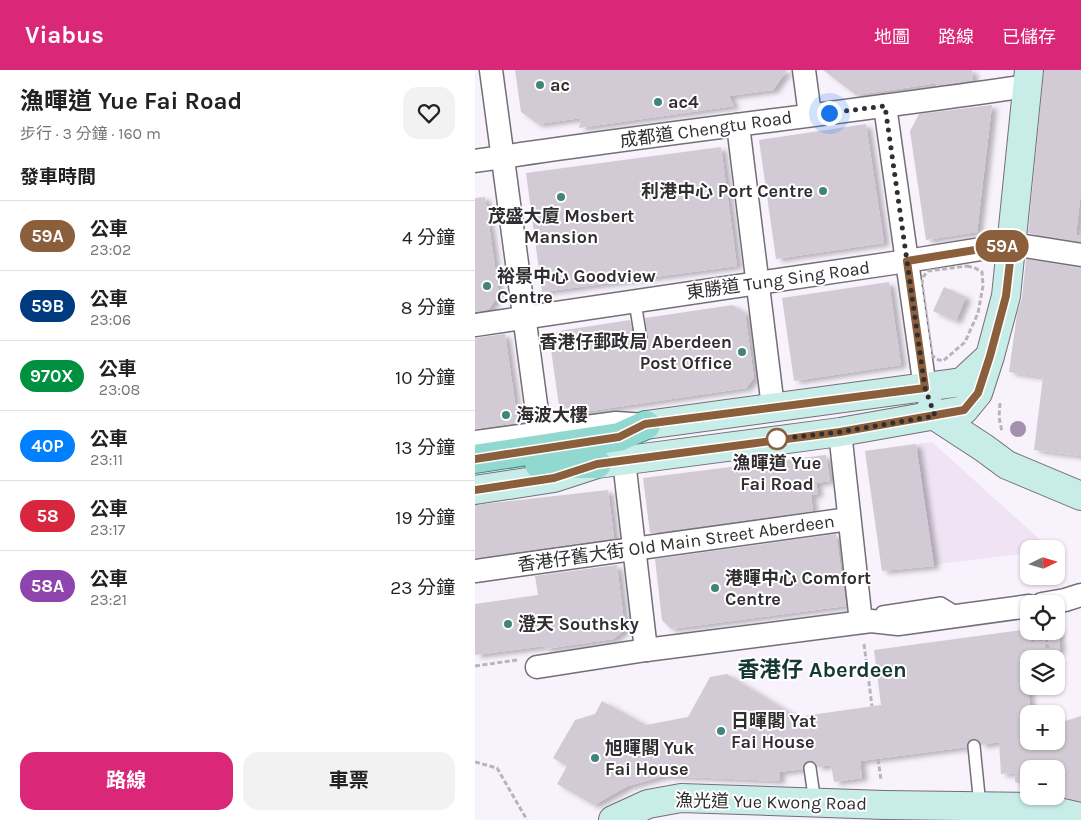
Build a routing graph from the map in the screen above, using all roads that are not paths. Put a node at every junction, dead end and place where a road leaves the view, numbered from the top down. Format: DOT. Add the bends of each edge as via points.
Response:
graph roads {
  1 [pos="491,70"];
  2 [pos="804,70"];
  3 [pos="1028,78"];
  4 [pos="885,106"];
  5 [pos="810,115"];
  6 [pos="738,125"];
  7 [pos="502,157"];
  8 [pos="475,161"];
  9 [pos="1012,244"];
  10 [pos="1081,254"];
  11 [pos="907,261"];
  12 [pos="758,283"];
  13 [pos="635,302"];
  14 [pos="524,318"];
  15 [pos="475,325"];
  16 [pos="641,339"];
  17 [pos="990,356"];
  18 [pos="925,388"];
  19 [pos="978,393"];
  20 [pos="773,407"];
  21 [pos="935,416"];
  22 [pos="645,424"];
  23 [pos="840,432"];
  24 [pos="540,434"];
  25 [pos="475,442"];
  26 [pos="984,448"];
  27 [pos="475,459"];
  28 [pos="611,463"];
  29 [pos="475,472"];
  30 [pos="475,490"];
  31 [pos="1081,496"];
  32 [pos="849,519"];
  33 [pos="633,550"];
  34 [pos="475,571"];
  35 [pos="1081,595"];
  36 [pos="1065,600"];
  37 [pos="1020,607"];
  38 [pos="875,624"];
  39 [pos="646,650"];
  40 [pos="528,664"];
  41 [pos="974,746"];
  42 [pos="810,768"];
  43 [pos="979,797"];
  44 [pos="815,803"];
  45 [pos="1081,818"];
  46 [pos="613,820"];
  1 -- 7 [label="street"];
  2 -- 5 [label="street"];
  3 -- 4 [label="street, 成都道 Chengtu Road"];
  3 -- 9 [label="main road"];
  4 -- 5 [label="street, 成都道 Chengtu Road"];
  4 -- 11 [label="street"];
  5 -- 6 [label="street, 成都道 Chengtu Road"];
  6 -- 7 [label="street, 成都道 Chengtu Road"];
  6 -- 12 [label="street"];
  7 -- 8 [label="street, 成都道 Chengtu Road"];
  7 -- 14 [label="street"];
  9 -- 10 [label="street, 東勝道 Tung Sing Road"];
  9 -- 11 [label="street, 東勝道 Tung Sing Road"];
  9 -- 17 [label="main road" via="1006,296"];
  11 -- 12 [label="street, 東勝道 Tung Sing Road"];
  11 -- 18 [label="street"];
  12 -- 13 [label="street, 東勝道 Tung Sing Road"];
  12 -- 20 [label="street"];
  13 -- 14 [label="street, 東勝道 Tung Sing Road"];
  13 -- 16 [label="lane"];
  14 -- 15 [label="street, 東勝道 Tung Sing Road"];
  14 -- 24 [label="street"];
  17 -- 18 [label="main road" via="962,382"];
  17 -- 19 [label="main road"];
  18 -- 20 [label="main road"];
  18 -- 21 [label="main road"];
  19 -- 21 [label="main road" via="964,410"];
  19 -- 26 [label="main road" via="975,421"];
  20 -- 22 [label="main road"];
  21 -- 23 [label="main road"];
  21 -- 26 [label="main road"];
  22 -- 24 [label="street" via="616,423"];
  22 -- 27 [label="main road" via="619,437"];
  23 -- 28 [label="main road"];
  23 -- 32 [label="street, 香港仔舊大街 Old Main Street Aberdeen"];
  24 -- 25 [label="street"];
  26 -- 31 [label="main road" via="1007,465"];
  28 -- 29 [label="main road" via="547,463"];
  28 -- 30 [label="main road" via="554,478"];
  28 -- 33 [label="street"];
  32 -- 33 [label="street, 香港仔舊大街 Old Main Street Aberdeen"];
  32 -- 38 [label="street"];
  33 -- 34 [label="street, 香港仔舊大街 Old Main Street Aberdeen"];
  33 -- 39 [label="street"];
  35 -- 36 [label="street"];
  37 -- 38 [label="street"];
  38 -- 39 [label="street"];
  39 -- 40 [label="street"];
  41 -- 43 [label="lane"];
  42 -- 44 [label="lane"];
  43 -- 44 [label="main road, 漁光道 Yue Kwong Road"];
  43 -- 45 [label="main road, 漁光道 Yue Kwong Road"];
  44 -- 46 [label="main road, 漁光道 Yue Kwong Road" via="681,798 648,804"];
}
